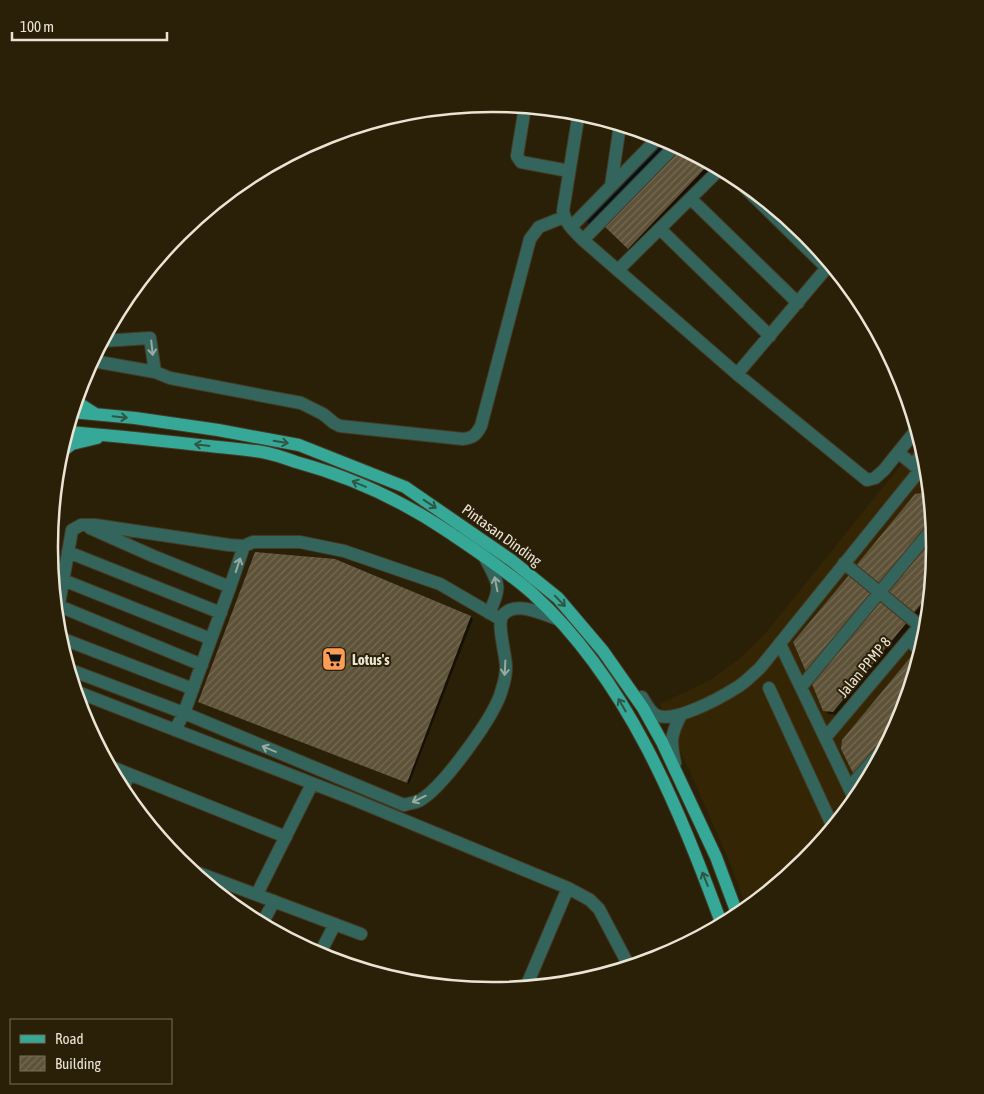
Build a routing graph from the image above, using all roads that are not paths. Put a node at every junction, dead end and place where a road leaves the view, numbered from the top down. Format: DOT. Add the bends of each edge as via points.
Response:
graph roads {
  1 [pos="524,113"];
  2 [pos="577,121"];
  3 [pos="619,132"];
  4 [pos="652,144"];
  5 [pos="670,151"];
  6 [pos="569,171"];
  7 [pos="715,175"];
  8 [pos="611,186"];
  9 [pos="691,199"];
  10 [pos="567,222"];
  11 [pos="660,229"];
  12 [pos="583,240"];
  13 [pos="826,269"];
  14 [pos="618,270"];
  15 [pos="798,303"];
  16 [pos="770,336"];
  17 [pos="111,340"];
  18 [pos="99,362"];
  19 [pos="154,372"];
  20 [pos="737,374"];
  21 [pos="82,405"];
  22 [pos="79,413"];
  23 [pos="96,414"];
  24 [pos="73,432"];
  25 [pos="115,435"];
  26 [pos="912,436"];
  27 [pos="70,446"];
  28 [pos="899,452"];
  29 [pos="919,468"];
  30 [pos="920,472"];
  31 [pos="81,525"];
  32 [pos="926,536"];
  33 [pos="244,546"];
  34 [pos="68,552"];
  35 [pos="484,556"];
  36 [pos="844,563"];
  37 [pos="63,580"];
  38 [pos="230,587"];
  39 [pos="879,593"];
  40 [pos="60,597"];
  41 [pos="62,607"];
  42 [pos="221,613"];
  43 [pos="489,613"];
  44 [pos="500,619"];
  45 [pos="557,619"];
  46 [pos="919,625"];
  47 [pos="919,627"];
  48 [pos="211,639"];
  49 [pos="908,640"];
  50 [pos="68,641"];
  51 [pos="780,644"];
  52 [pos="915,646"];
  53 [pos="603,651"];
  54 [pos="202,665"];
  55 [pos="76,672"];
  56 [pos="801,686"];
  57 [pos="769,688"];
  58 [pos="193,689"];
  59 [pos="84,694"];
  60 [pos="184,713"];
  61 [pos="681,716"];
  62 [pos="175,730"];
  63 [pos="826,738"];
  64 [pos="120,770"];
  65 [pos="863,771"];
  66 [pos="129,774"];
  67 [pos="678,777"];
  68 [pos="126,781"];
  69 [pos="312,784"];
  70 [pos="355,785"];
  71 [pos="849,788"];
  72 [pos="851,791"];
  73 [pos="350,798"];
  74 [pos="830,820"];
  75 [pos="286,837"];
  76 [pos="208,875"];
  77 [pos="568,888"];
  78 [pos="257,894"];
  79 [pos="274,901"];
  80 [pos="735,907"];
  81 [pos="266,917"];
  82 [pos="719,917"];
  83 [pos="335,924"];
  84 [pos="361,934"];
  85 [pos="323,947"];
  86 [pos="626,960"];
  87 [pos="529,980"];
  1 -- 6 [label="street" via="518,159"];
  2 -- 6 [label="street"];
  3 -- 8 [label="street"];
  4 -- 8 [label="street"];
  5 -- 12 [label="street"];
  6 -- 10 [label="street" via="564,204"];
  7 -- 9 [label="street"];
  8 -- 10 [label="street"];
  9 -- 11 [label="street"];
  9 -- 15 [label="street"];
  10 -- 12 [label="street"];
  10 -- 19 [label="street" via="539,228 530,239 481,426 471,439 340,426 301,403 170,378"];
  11 -- 14 [label="street"];
  11 -- 16 [label="street"];
  12 -- 14 [label="street"];
  13 -- 15 [label="street"];
  14 -- 20 [label="street"];
  15 -- 16 [label="street"];
  16 -- 20 [label="street"];
  17 -- 19 [label="street, one-way" via="150,338"];
  18 -- 19 [label="street"];
  20 -- 28 [label="street" via="867,480 875,478"];
  21 -- 23 [label="main road"];
  22 -- 23 [label="main road, Pintasan Dinding"];
  23 -- 53 [label="main road, Pintasan Dinding, one-way" via="218,430 299,445 404,487 511,560 558,598"];
  24 -- 25 [label="main road, Pintasan Dinding"];
  25 -- 27 [label="main road"];
  35 -- 25 [label="main road, Pintasan Dinding, one-way" via="386,495 327,470 263,452"];
  26 -- 28 [label="street"];
  28 -- 29 [label="street"];
  30 -- 36 [label="street"];
  31 -- 33 [label="street"];
  31 -- 34 [label="street" via="72,530"];
  31 -- 38 [label="street"];
  32 -- 39 [label="street"];
  38 -- 33 [label="street, one-way"];
  33 -- 43 [label="street" via="253,542 300,542 344,551 440,584"];
  34 -- 37 [label="street"];
  34 -- 42 [label="street"];
  43 -- 35 [label="street, one-way" via="499,588"];
  35 -- 45 [label="main road, Pintasan Dinding" via="532,594"];
  36 -- 39 [label="street"];
  36 -- 51 [label="street"];
  37 -- 40 [label="street"];
  37 -- 48 [label="street"];
  38 -- 42 [label="street"];
  39 -- 46 [label="street"];
  39 -- 56 [label="street"];
  41 -- 54 [label="street"];
  42 -- 48 [label="street"];
  43 -- 44 [label="street"];
  44 -- 45 [label="street" via="518,608"];
  44 -- 70 [label="street, one-way" via="506,667 502,690 493,710 451,772 421,800 404,805"];
  82 -- 45 [label="main road, Pintasan Dinding, one-way" via="669,792 646,748 607,679"];
  47 -- 49 [label="street, Jalan PPMP 8"];
  48 -- 54 [label="street"];
  49 -- 52 [label="street"];
  49 -- 63 [label="street, Jalan PPMP 8"];
  50 -- 58 [label="street"];
  51 -- 56 [label="street"];
  51 -- 61 [label="street" via="760,668 735,688"];
  53 -- 61 [label="street" via="627,676 655,715"];
  53 -- 67 [label="main road, Pintasan Dinding" via="643,708"];
  54 -- 58 [label="street"];
  55 -- 60 [label="street"];
  56 -- 63 [label="street"];
  57 -- 74 [label="street"];
  58 -- 60 [label="street"];
  59 -- 62 [label="street"];
  60 -- 62 [label="street"];
  70 -- 60 [label="street, one-way"];
  61 -- 67 [label="street" via="670,740"];
  62 -- 69 [label="street"];
  63 -- 71 [label="street"];
  64 -- 66 [label="street"];
  65 -- 71 [label="street"];
  66 -- 68 [label="street"];
  66 -- 75 [label="street"];
  67 -- 80 [label="main road, Pintasan Dinding" via="716,857"];
  69 -- 73 [label="street"];
  69 -- 75 [label="street"];
  70 -- 73 [label="street"];
  71 -- 72 [label="street"];
  73 -- 77 [label="street"];
  75 -- 78 [label="street"];
  76 -- 78 [label="street"];
  77 -- 86 [label="street" via="590,900 598,909"];
  77 -- 87 [label="street"];
  78 -- 79 [label="street"];
  79 -- 81 [label="street"];
  79 -- 83 [label="street"];
  83 -- 84 [label="street"];
  83 -- 85 [label="street"];
}
